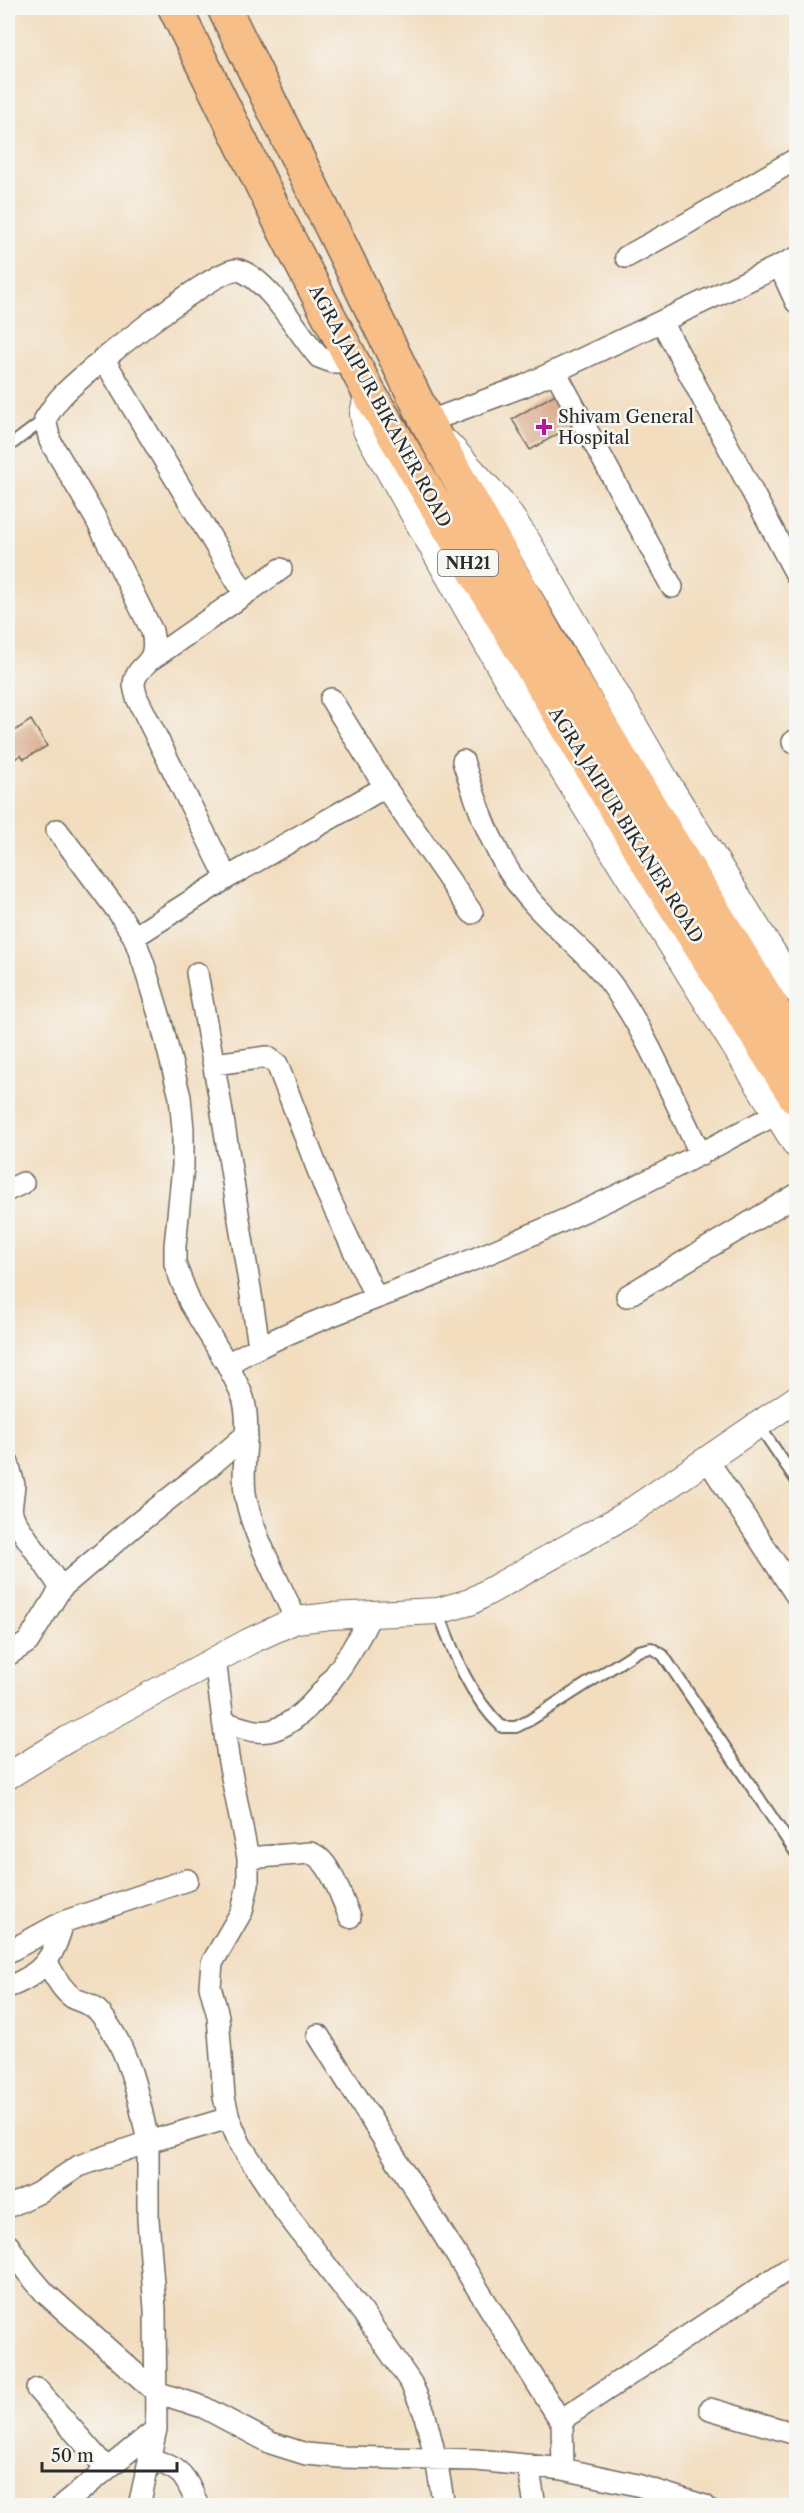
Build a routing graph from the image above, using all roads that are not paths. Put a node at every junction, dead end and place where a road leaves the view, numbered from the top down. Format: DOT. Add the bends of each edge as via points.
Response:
graph roads {
  1 [pos="175,8"];
  2 [pos="224,8"];
  3 [pos="796,159"];
  4 [pos="626,256"];
  5 [pos="788,262"];
  6 [pos="796,302"];
  7 [pos="662,322"];
  8 [pos="103,358"];
  9 [pos="352,362"];
  10 [pos="555,371"];
  11 [pos="45,419"];
  12 [pos="427,422"];
  13 [pos="8,447"];
  14 [pos="280,569"];
  15 [pos="796,574"];
  16 [pos="672,587"];
  17 [pos="244,593"];
  18 [pos="152,659"];
  19 [pos="331,699"];
  20 [pos="463,761"];
  21 [pos="386,787"];
  22 [pos="57,830"];
  23 [pos="227,878"];
  24 [pos="472,913"];
  25 [pos="134,937"];
  26 [pos="197,973"];
  27 [pos="795,985"];
  28 [pos="796,1046"];
  29 [pos="214,1064"];
  30 [pos="790,1104"];
  31 [pos="796,1144"];
  32 [pos="701,1155"];
  33 [pos="796,1195"];
  34 [pos="627,1296"];
  35 [pos="376,1298"];
  36 [pos="259,1345"];
  37 [pos="226,1364"];
  38 [pos="796,1399"];
  39 [pos="758,1424"];
  40 [pos="247,1434"];
  41 [pos="707,1459"];
  42 [pos="8,1463"];
  43 [pos="796,1480"];
  44 [pos="61,1588"];
  45 [pos="796,1595"];
  46 [pos="438,1611"];
  47 [pos="371,1615"];
  48 [pos="296,1620"];
  49 [pos="8,1655"];
  50 [pos="215,1660"];
  51 [pos="223,1722"];
  52 [pos="8,1776"];
  53 [pos="796,1853"];
  54 [pos="248,1858"];
  55 [pos="186,1880"];
  56 [pos="350,1917"];
  57 [pos="63,1922"];
  58 [pos="8,1952"];
  59 [pos="47,1963"];
  60 [pos="8,1987"];
  61 [pos="318,2035"];
  62 [pos="229,2118"];
  63 [pos="148,2142"];
  64 [pos="8,2207"];
  65 [pos="8,2245"];
  66 [pos="796,2264"];
  67 [pos="37,2389"];
  68 [pos="156,2392"];
  69 [pos="710,2409"];
  70 [pos="562,2423"];
  71 [pos="156,2429"];
  72 [pos="796,2434"];
  73 [pos="149,2459"];
  74 [pos="436,2459"];
  75 [pos="528,2465"];
  76 [pos="107,2469"];
  77 [pos="563,2469"];
  78 [pos="62,2505"];
  79 [pos="139,2505"];
  80 [pos="198,2505"];
  81 [pos="444,2505"];
  82 [pos="535,2505"];
  83 [pos="705,2505"];
  1 -- 9 [label="highway, AGRA JAIPUR BIKANER ROAD / NH21"];
  2 -- 12 [label="highway, AGRA JAIPUR BIKANER ROAD / NH21"];
  3 -- 4 [label="street"];
  5 -- 6 [label="street"];
  5 -- 7 [label="street"];
  7 -- 10 [label="street"];
  7 -- 15 [label="street"];
  8 -- 9 [label="street" via="209,282 236,269 265,288 319,357"];
  8 -- 11 [label="street" via="60,397"];
  8 -- 17 [label="street"];
  9 -- 30 [label="highway, AGRA JAIPUR BIKANER ROAD / NH21"];
  10 -- 12 [label="street"];
  10 -- 16 [label="street"];
  11 -- 13 [label="lane"];
  11 -- 18 [label="street" via="50,441 140,604 155,644"];
  12 -- 27 [label="street" via="501,502 528,542 671,789"];
  12 -- 28 [label="highway, AGRA JAIPUR BIKANER ROAD / NH21" via="566,670"];
  14 -- 17 [label="street"];
  17 -- 18 [label="street"];
  18 -- 23 [label="street" via="137,675 137,699"];
  19 -- 21 [label="street"];
  20 -- 32 [label="street" via="479,811 511,875 617,992"];
  21 -- 23 [label="street"];
  21 -- 24 [label="street"];
  22 -- 25 [label="street"];
  23 -- 25 [label="street"];
  25 -- 37 [label="street" via="180,1097 183,1166 175,1264 190,1303"];
  26 -- 29 [label="street"];
  29 -- 35 [label="street" via="267,1058 277,1064 326,1191"];
  29 -- 36 [label="street"];
  30 -- 31 [label="street"];
  30 -- 32 [label="street"];
  32 -- 35 [label="street" via="588,1212"];
  33 -- 34 [label="street"];
  35 -- 36 [label="street"];
  36 -- 37 [label="street"];
  37 -- 40 [label="street" via="244,1400"];
  38 -- 39 [label="street"];
  39 -- 41 [label="street"];
  39 -- 43 [label="lane"];
  40 -- 44 [label="street"];
  40 -- 48 [label="street" via="245,1495"];
  41 -- 45 [label="street"];
  41 -- 46 [label="street" via="624,1516 548,1560 470,1602"];
  42 -- 44 [label="street" via="14,1485 11,1511 15,1521"];
  44 -- 49 [label="street" via="28,1642"];
  46 -- 47 [label="street"];
  46 -- 53 [label="lane" via="457,1664 489,1714 502,1727 516,1727 530,1720 638,1652 651,1648 663,1655"];
  47 -- 48 [label="street"];
  47 -- 51 [label="street" via="341,1667 302,1713 273,1730 259,1732"];
  48 -- 50 [label="street"];
  50 -- 51 [label="street"];
  50 -- 52 [label="street"];
  51 -- 54 [label="street"];
  54 -- 56 [label="street" via="318,1855 326,1863"];
  54 -- 62 [label="street" via="242,1911 212,1963 210,1986 218,2016"];
  55 -- 57 [label="street"];
  57 -- 58 [label="street"];
  57 -- 59 [label="street" via="57,1946"];
  59 -- 60 [label="street"];
  59 -- 63 [label="street" via="70,1995 98,2010 117,2039 134,2084"];
  61 -- 70 [label="street"];
  62 -- 63 [label="street"];
  62 -- 74 [label="street" via="240,2144 285,2212 411,2383 424,2412"];
  63 -- 64 [label="street" via="79,2166"];
  63 -- 68 [label="street"];
  65 -- 68 [label="street" via="45,2293"];
  66 -- 70 [label="street"];
  67 -- 76 [label="street"];
  68 -- 71 [label="street"];
  68 -- 74 [label="street" via="203,2407 271,2443 306,2454"];
  69 -- 72 [label="street"];
  70 -- 77 [label="street"];
  71 -- 73 [label="street"];
  71 -- 76 [label="street"];
  73 -- 79 [label="street"];
  73 -- 80 [label="street" via="172,2465 181,2473"];
  74 -- 75 [label="street"];
  74 -- 81 [label="street"];
  75 -- 77 [label="street"];
  75 -- 82 [label="street"];
  76 -- 78 [label="street"];
  77 -- 83 [label="street"];
}
